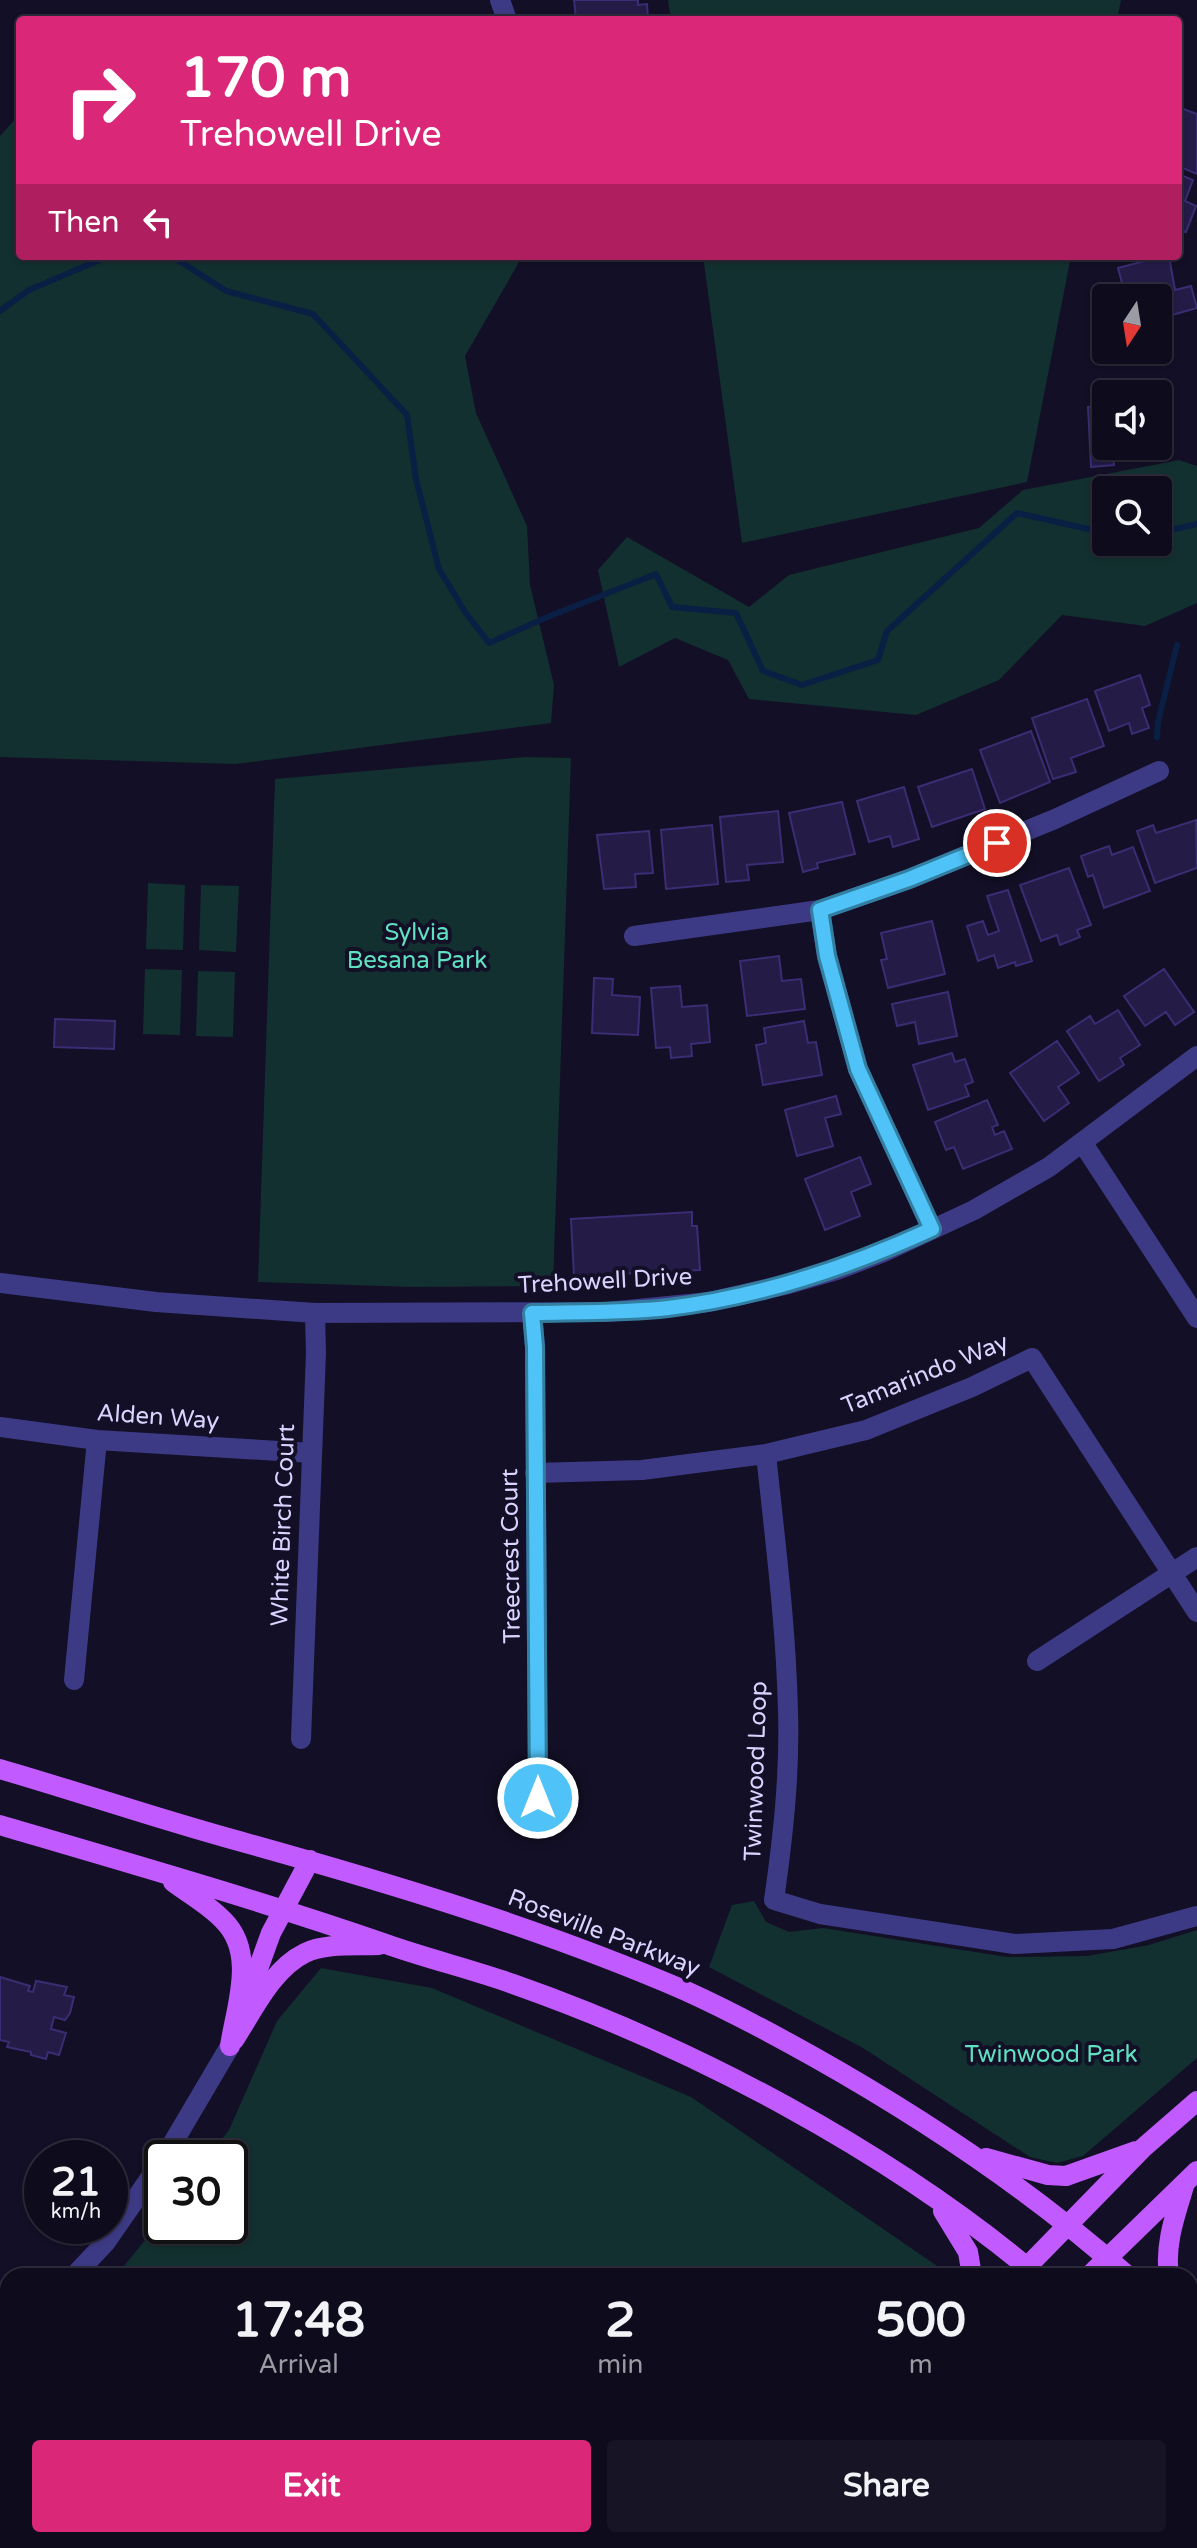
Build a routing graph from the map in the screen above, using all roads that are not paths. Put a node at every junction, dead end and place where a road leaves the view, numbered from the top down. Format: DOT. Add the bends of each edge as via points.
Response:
graph roads {
  1 [pos="1159,771"];
  2 [pos="820,910"];
  3 [pos="634,936"];
  4 [pos="1197,1056"];
  5 [pos="1082,1142"];
  6 [pos="932,1229"];
  7 [pos="0,1283"];
  8 [pos="315,1313"];
  9 [pos="532,1313"];
  10 [pos="1197,1318"];
  11 [pos="0,1427"];
  12 [pos="97,1440"];
  13 [pos="312,1453"];
  14 [pos="766,1454"];
  15 [pos="535,1473"];
  16 [pos="1197,1557"];
  17 [pos="1171,1573"];
  18 [pos="1197,1612"];
  19 [pos="1037,1661"];
  20 [pos="74,1680"];
  21 [pos="301,1739"];
  22 [pos="0,1769"];
  23 [pos="538,1798"];
  24 [pos="0,1825"];
  25 [pos="310,1860"];
  26 [pos="163,1874"];
  27 [pos="283,1908"];
  28 [pos="1197,1916"];
  29 [pos="388,1945"];
  30 [pos="230,2046"];
  31 [pos="1197,2101"];
  32 [pos="175,2140"];
  33 [pos="1143,2148"];
  34 [pos="970,2153"];
  35 [pos="1191,2176"];
  36 [pos="144,2187"];
  37 [pos="937,2201"];
  38 [pos="1068,2225"];
  39 [pos="1107,2257"];
  40 [pos="82,2268"];
  41 [pos="971,2268"];
  42 [pos="1022,2268"];
  43 [pos="1032,2268"];
  44 [pos="1097,2268"];
  45 [pos="1119,2268"];
  46 [pos="1168,2268"];
  1 -- 2 [label="street" via="953,861"];
  2 -- 3 [label="street"];
  2 -- 6 [label="street" via="858,1069"];
  4 -- 5 [label="street, Trehowell Drive"];
  5 -- 6 [label="street, Trehowell Drive" via="1049,1167"];
  5 -- 10 [label="street"];
  6 -- 9 [label="street, Trehowell Drive" via="837,1270 709,1302"];
  7 -- 8 [label="street, Trehowell Drive" via="156,1302"];
  8 -- 9 [label="street, Trehowell Drive"];
  8 -- 13 [label="street, White Birch Court"];
  9 -- 15 [label="street, Treecrest Court"];
  11 -- 12 [label="street, Alden Way"];
  12 -- 13 [label="street, Alden Way"];
  12 -- 20 [label="street"];
  13 -- 21 [label="street, White Birch Court"];
  14 -- 15 [label="street, Tamarindo Way" via="642,1470"];
  14 -- 17 [label="street, Tamarindo Way" via="866,1430 1032,1358"];
  14 -- 28 [label="street, Twinwood Loop" via="788,1713 785,1821 774,1900 820,1914 1014,1944 1113,1939"];
  15 -- 23 [label="street, Treecrest Court"];
  16 -- 17 [label="street"];
  17 -- 18 [label="street"];
  17 -- 19 [label="street"];
  22 -- 25 [label="main road, Roseville Parkway"];
  24 -- 26 [label="main road"];
  25 -- 27 [label="main road"];
  25 -- 34 [label="main road, Roseville Parkway" via="536,1931 689,1993 863,2085"];
  26 -- 27 [label="main road"];
  26 -- 30 [label="main road" via="225,1921 237,1941 244,1963"];
  27 -- 29 [label="main road"];
  27 -- 30 [label="main road"];
  29 -- 30 [label="main road" via="304,1953 281,1972"];
  29 -- 37 [label="main road" via="512,1984 692,2058 836,2135"];
  30 -- 32 [label="street"];
  31 -- 33 [label="main road"];
  33 -- 34 [label="main road" via="1066,2176"];
  33 -- 38 [label="main road"];
  34 -- 38 [label="main road, Roseville Parkway"];
  35 -- 39 [label="main road"];
  35 -- 46 [label="main road" via="1169,2238"];
  36 -- 40 [label="street"];
  37 -- 41 [label="main road" via="968,2252"];
  37 -- 42 [label="main road"];
  38 -- 39 [label="main road, Roseville Parkway"];
  38 -- 43 [label="main road"];
  39 -- 44 [label="main road"];
  39 -- 45 [label="main road, Roseville Parkway"];
}
